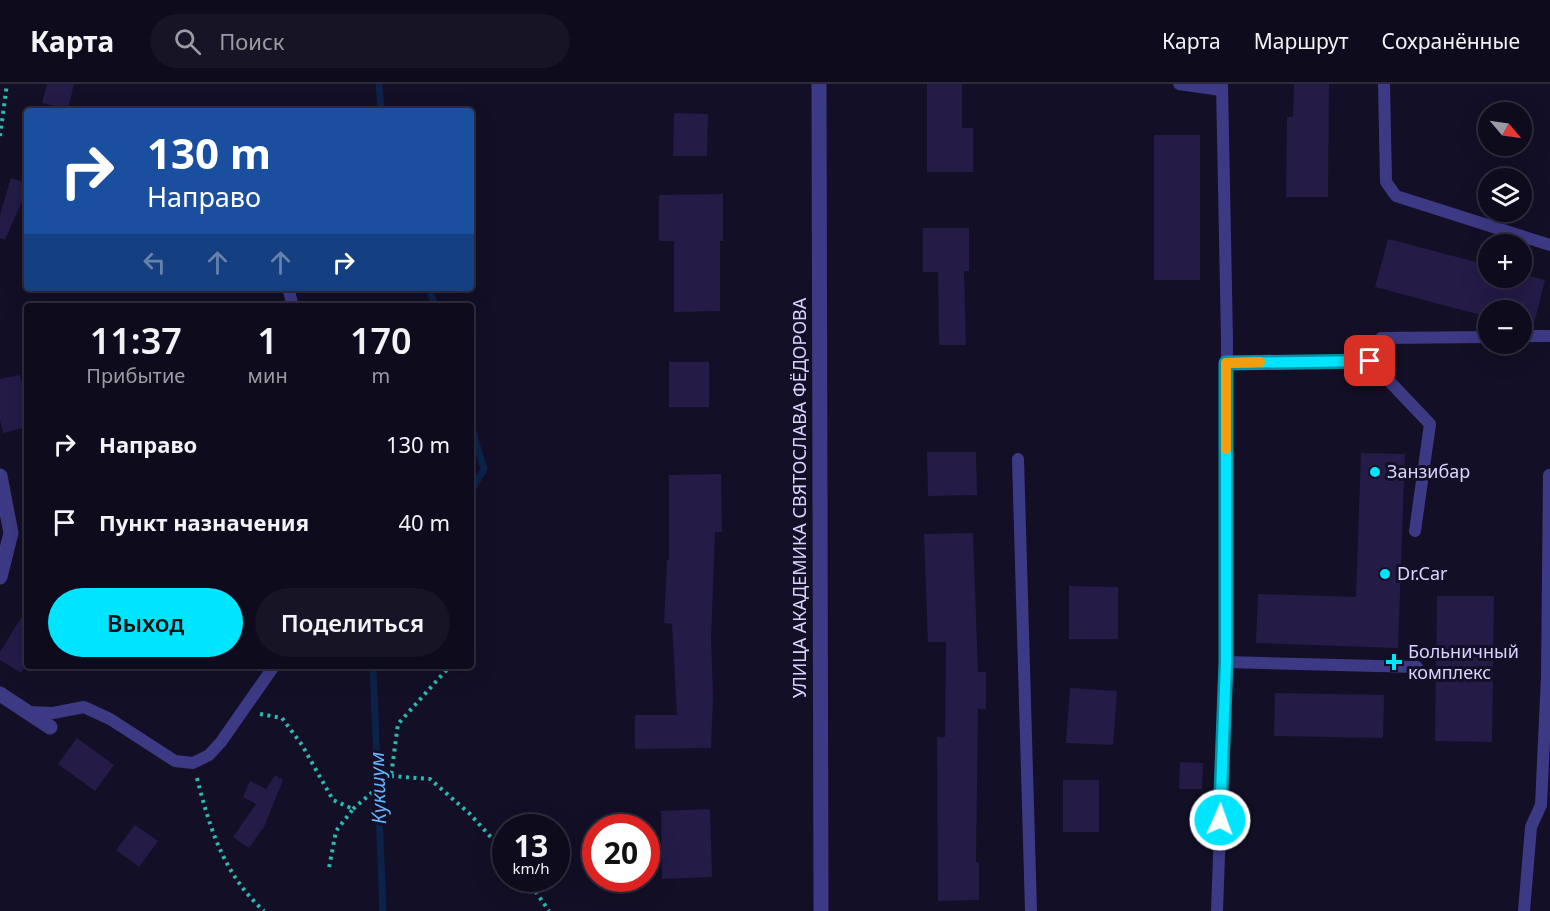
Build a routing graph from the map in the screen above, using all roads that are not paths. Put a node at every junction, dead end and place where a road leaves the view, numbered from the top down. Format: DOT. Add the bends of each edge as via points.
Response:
graph roads {
  1 [pos="819,84"];
  2 [pos="1179,84"];
  3 [pos="1384,84"];
  4 [pos="1222,87"];
  5 [pos="1550,246"];
  6 [pos="1532,336"];
  7 [pos="1550,336"];
  8 [pos="1478,337"];
  9 [pos="1370,361"];
  10 [pos="1226,363"];
  11 [pos="1018,459"];
  12 [pos="1549,474"];
  13 [pos="0,476"];
  14 [pos="1415,531"];
  15 [pos="0,577"];
  16 [pos="1226,662"];
  17 [pos="1417,667"];
  18 [pos="272,669"];
  19 [pos="1548,677"];
  20 [pos="0,694"];
  21 [pos="27,712"];
  22 [pos="50,727"];
  23 [pos="1546,805"];
  24 [pos="821,911"];
  25 [pos="1031,911"];
  26 [pos="1217,911"];
  27 [pos="1524,911"];
  1 -- 24 [label="street, УЛИЦА АКАДЕМИКА СВЯТОСЛАВА ФЁДОРОВА"];
  2 -- 4 [label="lane"];
  3 -- 5 [label="lane" via="1386,182 1396,196"];
  4 -- 10 [label="lane"];
  6 -- 7 [label="lane"];
  8 -- 9 [label="lane" via="1381,338"];
  9 -- 10 [label="lane"];
  9 -- 14 [label="lane" via="1430,424"];
  10 -- 16 [label="lane"];
  11 -- 25 [label="lane"];
  12 -- 19 [label="lane"];
  13 -- 15 [label="street" via="10,533"];
  16 -- 17 [label="lane"];
  16 -- 26 [label="lane"];
  18 -- 21 [label="lane" via="209,755 193,763 175,761 110,718 84,707 53,713"];
  19 -- 23 [label="lane"];
  20 -- 21 [label="street"];
  21 -- 22 [label="street"];
  23 -- 27 [label="lane" via="1531,827"];
}
